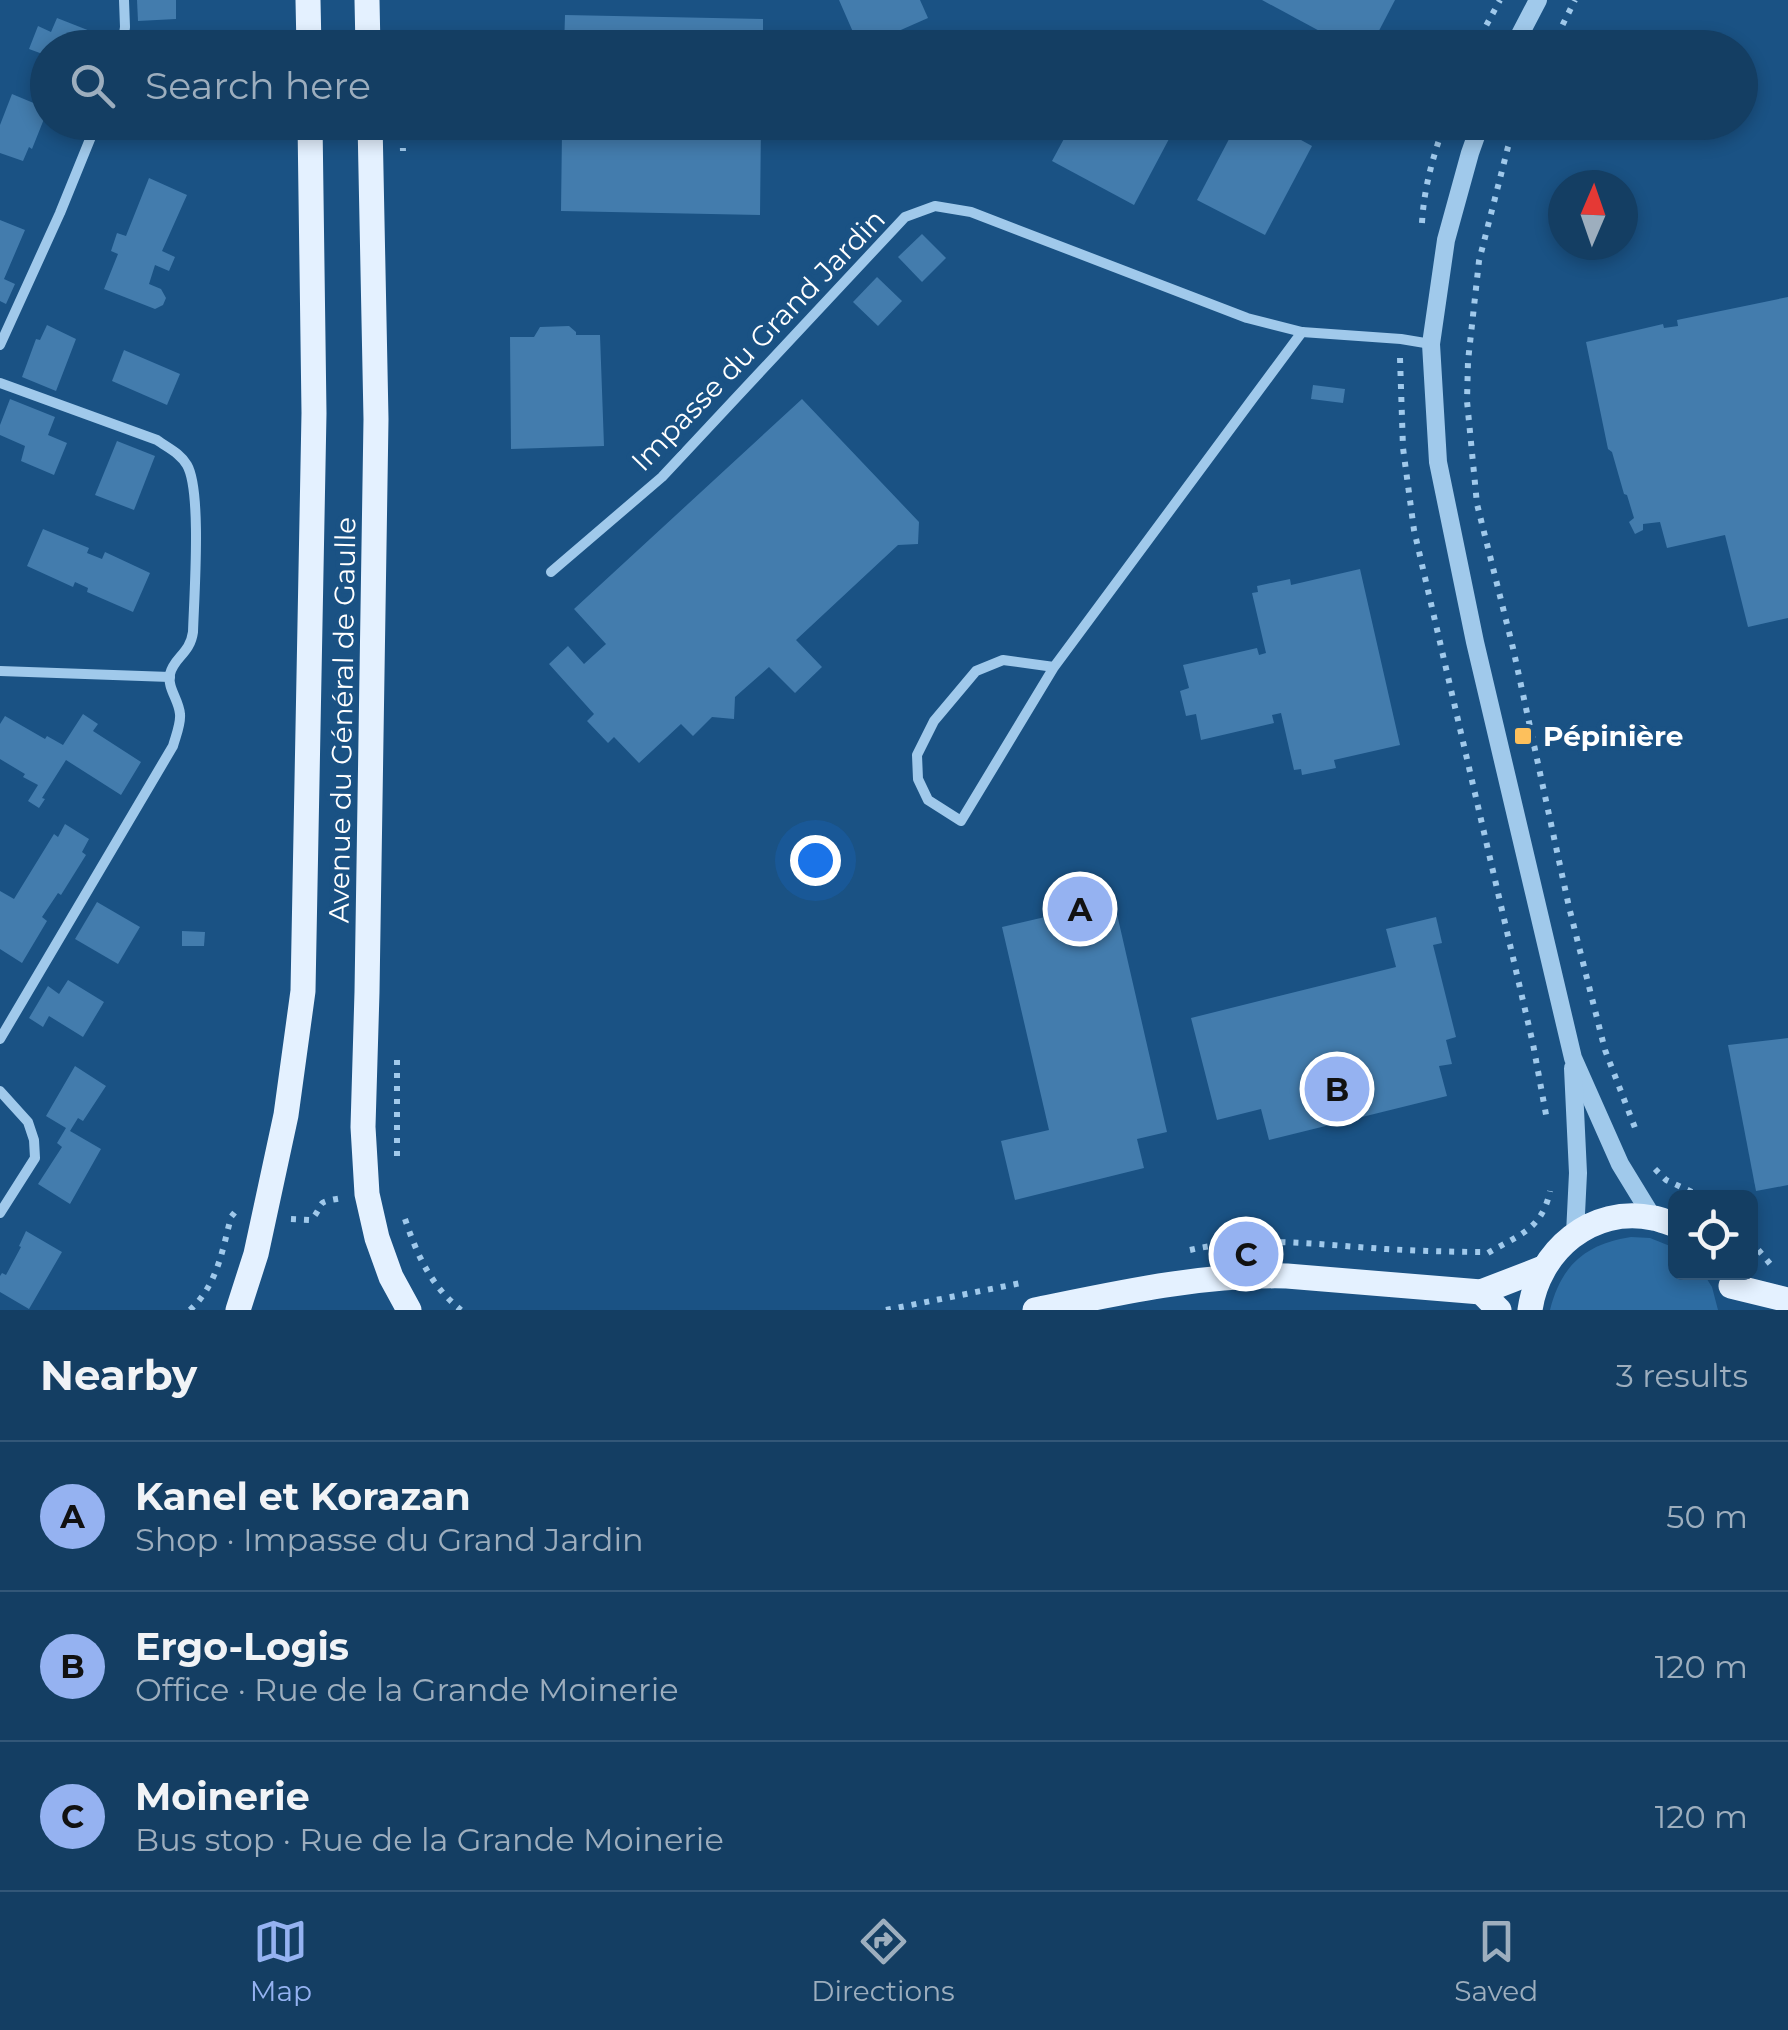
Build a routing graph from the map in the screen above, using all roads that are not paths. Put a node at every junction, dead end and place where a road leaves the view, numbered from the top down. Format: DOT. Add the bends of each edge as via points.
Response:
graph roads {
  1 [pos="124,0"];
  2 [pos="308,0"];
  3 [pos="367,0"];
  4 [pos="1538,0"];
  5 [pos="125,30"];
  6 [pos="309,30"];
  7 [pos="368,30"];
  8 [pos="1523,30"];
  9 [pos="90,140"];
  10 [pos="310,140"];
  11 [pos="370,140"];
  12 [pos="1475,140"];
  13 [pos="1302,332"];
  14 [pos="1432,344"];
  15 [pos="0,345"];
  16 [pos="0,383"];
  17 [pos="551,572"];
  18 [pos="1054,667"];
  19 [pos="0,671"];
  20 [pos="170,678"];
  21 [pos="0,1039"];
  22 [pos="1573,1058"];
  23 [pos="0,1090"];
  24 [pos="0,1213"];
  25 [pos="1664,1222"];
  26 [pos="1575,1234"];
  27 [pos="1542,1268"];
  28 [pos="1730,1290"];
  29 [pos="1788,1300"];
  30 [pos="1490,1301"];
  31 [pos="238,1310"];
  32 [pos="409,1310"];
  33 [pos="1035,1310"];
  34 [pos="1530,1310"];
  1 -- 5 [label="street"];
  2 -- 6 [label="main road"];
  3 -- 7 [label="main road"];
  4 -- 8 [label="street"];
  9 -- 15 [label="street"];
  10 -- 31 [label="main road, Avenue du Général de Gaulle" via="314,412 302,990 286,1114"];
  11 -- 32 [label="main road, Avenue du Général de Gaulle" via="376,419 363,1127 377,1238"];
  12 -- 14 [label="street" via="1446,240"];
  13 -- 14 [label="street, Impasse du Grand Jardin"];
  13 -- 17 [label="street, Impasse du Grand Jardin" via="1247,318 971,212 934,206 905,218 662,477"];
  13 -- 18 [label="street"];
  14 -- 22 [label="street" via="1438,462"];
  16 -- 20 [label="street" via="156,440 190,470 193,632"];
  18 -- 18 [label="street" via="1004,660 976,671 934,721 917,755 928,800 961,822"];
  19 -- 20 [label="street"];
  20 -- 21 [label="street" via="181,719 173,746"];
  22 -- 25 [label="street" via="1620,1164"];
  22 -- 26 [label="street"];
  23 -- 24 [label="street" via="28,1122 35,1158"];
  25 -- 26 [label="main road" via="1626,1216"];
  26 -- 27 [label="main road"];
  27 -- 30 [label="main road"];
  27 -- 34 [label="main road"];
  28 -- 29 [label="main road"];
  30 -- 33 [label="main road" via="1254,1275"];
}
